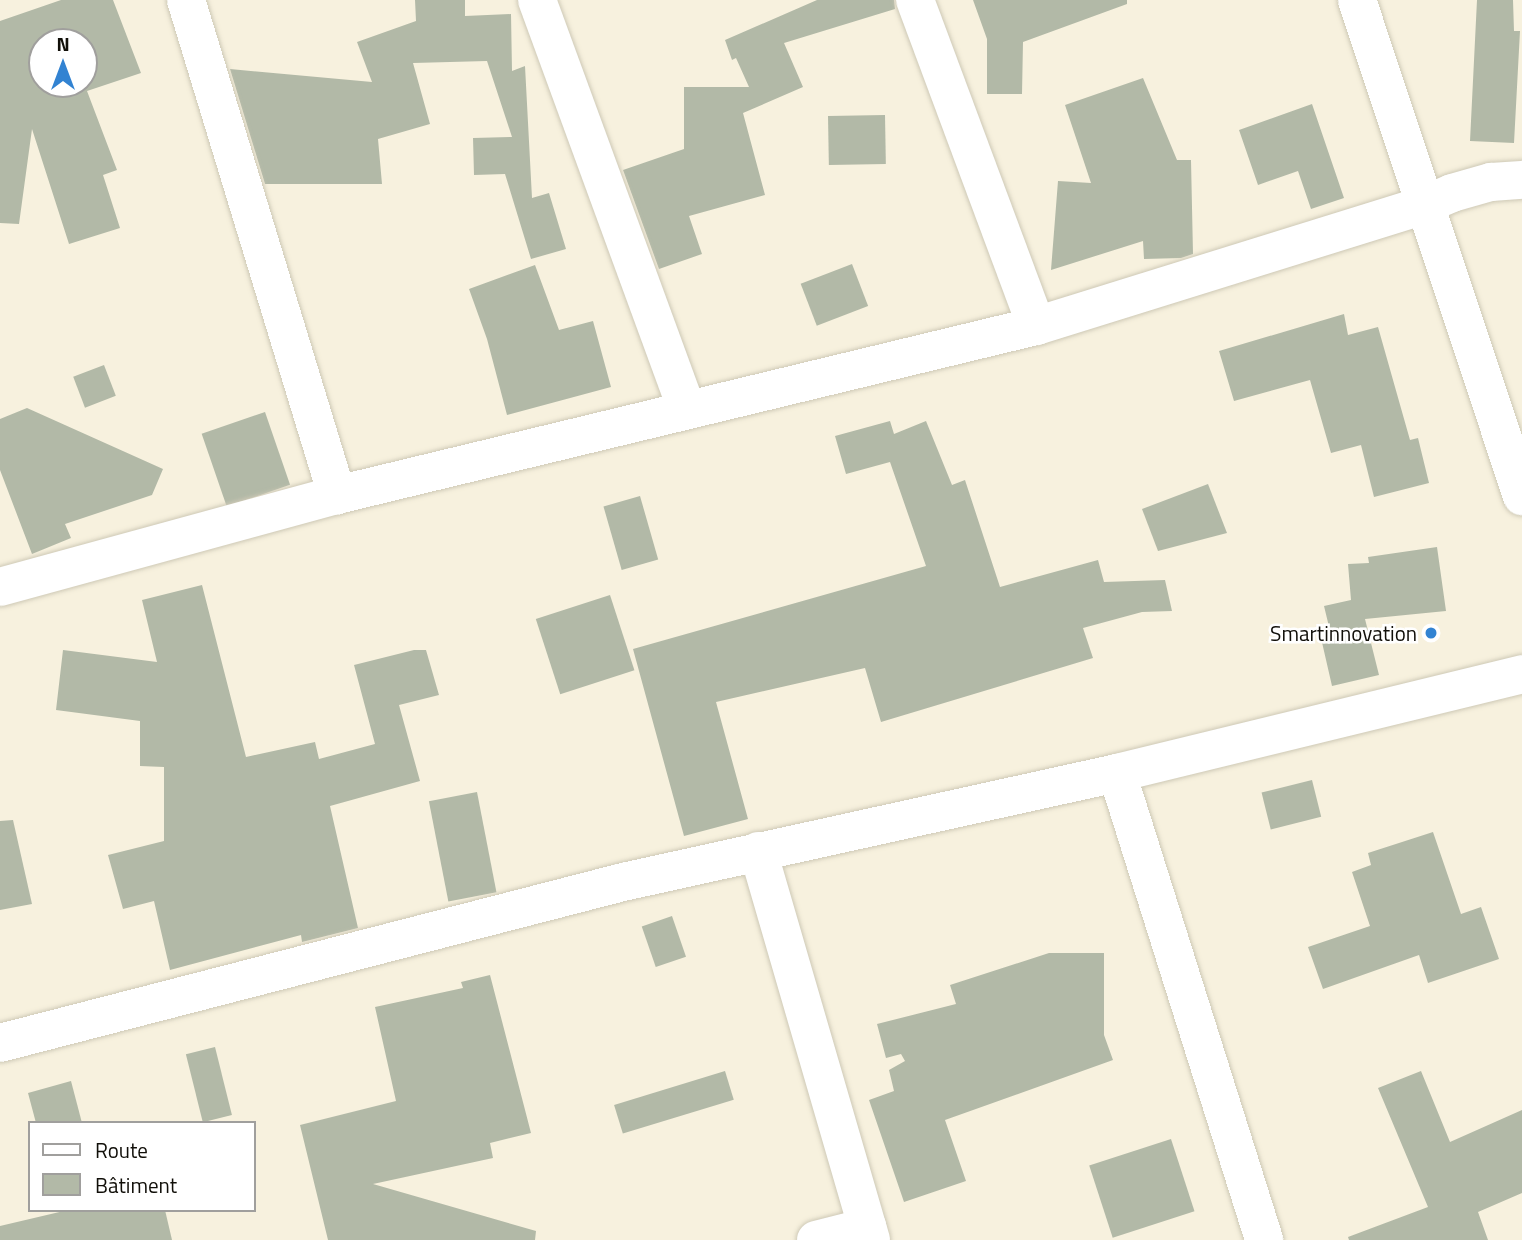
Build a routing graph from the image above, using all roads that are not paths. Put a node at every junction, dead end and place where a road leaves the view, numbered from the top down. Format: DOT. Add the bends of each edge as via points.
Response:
graph roads {
  1 [pos="186,0"];
  2 [pos="537,0"];
  3 [pos="915,0"];
  4 [pos="1357,0"];
  5 [pos="1522,180"];
  6 [pos="1424,205"];
  7 [pos="1036,326"];
  8 [pos="687,409"];
  9 [pos="337,495"];
  10 [pos="1522,496"];
  11 [pos="0,587"];
  12 [pos="1522,674"];
  13 [pos="1117,773"];
  14 [pos="758,851"];
  15 [pos="0,1043"];
  16 [pos="869,1233"];
  17 [pos="816,1240"];
  18 [pos="1264,1240"];
  1 -- 9 [label="street"];
  2 -- 8 [label="street"];
  3 -- 7 [label="street"];
  4 -- 6 [label="street"];
  5 -- 6 [label="street" via="1491,182"];
  6 -- 7 [label="street"];
  6 -- 10 [label="street"];
  7 -- 8 [label="street"];
  8 -- 9 [label="street"];
  9 -- 11 [label="street"];
  12 -- 13 [label="street"];
  13 -- 14 [label="street"];
  13 -- 18 [label="street"];
  14 -- 15 [label="street"];
  14 -- 16 [label="street"];
  16 -- 17 [label="street"];
}
